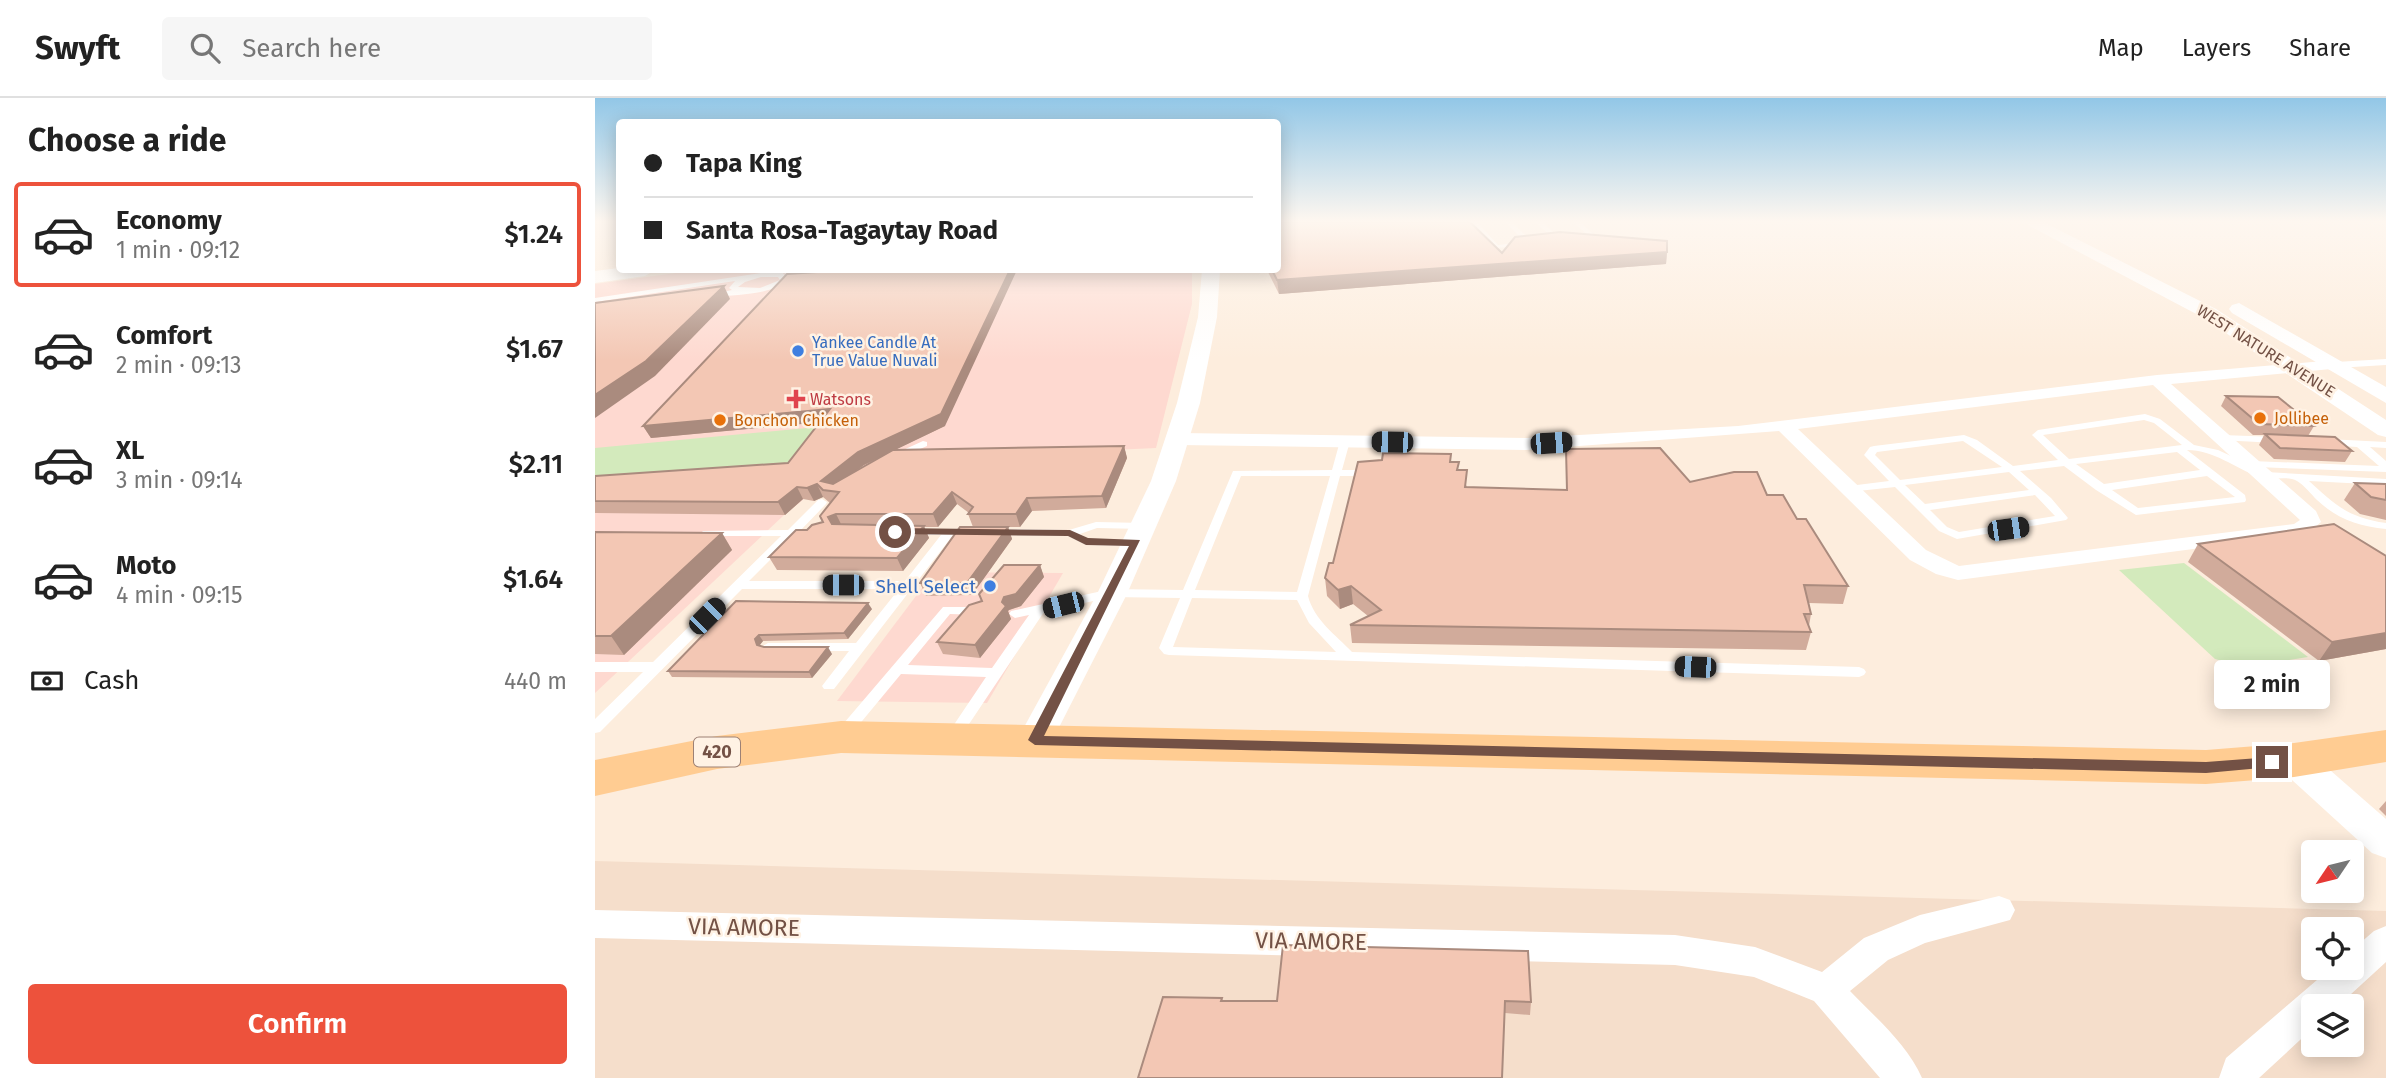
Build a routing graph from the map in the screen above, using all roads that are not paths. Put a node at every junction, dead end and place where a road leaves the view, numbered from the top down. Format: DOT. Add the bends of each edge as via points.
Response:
graph roads {
  1 [pos="2120,268"];
  2 [pos="2161,268"];
  3 [pos="624,273"];
  4 [pos="764,273"];
  5 [pos="771,273"];
  6 [pos="801,273"];
  7 [pos="1211,273"];
  8 [pos="780,275"];
  9 [pos="595,277"];
  10 [pos="750,277"];
  11 [pos="742,291"];
  12 [pos="699,297"];
  13 [pos="595,300"];
  14 [pos="2386,362"];
  15 [pos="2336,365"];
  16 [pos="2295,367"];
  17 [pos="2157,380"];
  18 [pos="2386,396"];
  19 [pos="1785,427"];
  20 [pos="2386,430"];
  21 [pos="2222,438"];
  22 [pos="1179,439"];
  23 [pos="1345,441"];
  24 [pos="2291,441"];
  25 [pos="2319,442"];
  26 [pos="923,444"];
  27 [pos="2360,444"];
  28 [pos="2386,445"];
  29 [pos="2191,447"];
  30 [pos="2178,448"];
  31 [pos="2066,462"];
  32 [pos="880,464"];
  33 [pos="2386,467"];
  34 [pos="2010,468"];
  35 [pos="2257,469"];
  36 [pos="2210,472"];
  37 [pos="1336,473"];
  38 [pos="1377,473"];
  39 [pos="2299,477"];
  40 [pos="2386,482"];
  41 [pos="1896,483"];
  42 [pos="2100,488"];
  43 [pos="1849,489"];
  44 [pos="2036,492"];
  45 [pos="823,502"];
  46 [pos="1922,508"];
  47 [pos="2386,526"];
  48 [pos="895,532"];
  49 [pos="950,532"];
  50 [pos="691,533"];
  51 [pos="791,533"];
  52 [pos="813,533"];
  53 [pos="1070,533"];
  54 [pos="1140,534"];
  55 [pos="739,585"];
  56 [pos="908,585"];
  57 [pos="1111,593"];
  58 [pos="1188,594"];
  59 [pos="1302,596"];
  60 [pos="980,611"];
  61 [pos="1038,611"];
  62 [pos="1015,614"];
  63 [pos="768,647"];
  64 [pos="859,647"];
  65 [pos="1348,656"];
  66 [pos="595,667"];
  67 [pos="656,667"];
  68 [pos="897,669"];
  69 [pos="1859,672"];
  70 [pos="996,673"];
  71 [pos="829,686"];
  72 [pos="595,728"];
  73 [pos="841,737"];
  74 [pos="951,739"];
  75 [pos="1035,740"];
  76 [pos="2386,746"];
  77 [pos="2294,760"];
  78 [pos="595,778"];
  79 [pos="2386,842"];
  80 [pos="1999,910"];
  81 [pos="595,924"];
  82 [pos="2386,940"];
  83 [pos="1826,990"];
  84 [pos="1903,1078"];
  85 [pos="2238,1078"];
  1 -- 16 [label="street, WEST NATURE AVENUE" via="2209,313"];
  2 -- 15 [label="street, WEST NATURE AVENUE"];
  3 -- 9 [label="main road"];
  4 -- 10 [label="lane"];
  5 -- 8 [label="lane"];
  6 -- 8 [label="lane"];
  7 -- 22 [label="street" via="1204,335"];
  8 -- 11 [label="lane" via="784,281 776,286"];
  10 -- 11 [label="lane" via="734,285"];
  10 -- 13 [label="lane"];
  11 -- 12 [label="lane"];
  14 -- 15 [label="lane"];
  15 -- 16 [label="street"];
  15 -- 18 [label="street, WEST NATURE AVENUE"];
  16 -- 17 [label="street"];
  16 -- 20 [label="street, WEST NATURE AVENUE"];
  17 -- 19 [label="street"];
  17 -- 21 [label="street"];
  19 -- 23 [label="street" via="1526,444"];
  19 -- 43 [label="street"];
  21 -- 24 [label="lane"];
  21 -- 35 [label="street"];
  22 -- 23 [label="street"];
  22 -- 54 [label="street"];
  23 -- 37 [label="lane"];
  25 -- 27 [label="lane"];
  26 -- 32 [label="lane"];
  27 -- 28 [label="lane"];
  27 -- 33 [label="lane"];
  29 -- 30 [label="lane"];
  29 -- 31 [label="lane" via="2145,417 2037,435"];
  29 -- 35 [label="lane"];
  30 -- 31 [label="lane"];
  30 -- 36 [label="lane"];
  31 -- 34 [label="lane"];
  31 -- 42 [label="lane"];
  33 -- 35 [label="lane"];
  34 -- 41 [label="lane"];
  34 -- 41 [label="lane" via="1964,438 1870,451"];
  34 -- 44 [label="lane"];
  35 -- 39 [label="lane"];
  35 -- 43 [label="street" via="2309,515 2311,522 2300,530 1958,573 1918,555"];
  36 -- 42 [label="lane"];
  36 -- 42 [label="lane" via="2241,500 2136,512"];
  37 -- 38 [label="lane"];
  37 -- 58 [label="lane" via="1237,472"];
  37 -- 59 [label="lane"];
  39 -- 40 [label="lane"];
  39 -- 47 [label="lane" via="2343,517 2358,524"];
  41 -- 43 [label="lane"];
  41 -- 46 [label="lane"];
  44 -- 46 [label="lane"];
  44 -- 46 [label="lane" via="2061,514 2059,522 1957,536"];
  45 -- 51 [label="lane"];
  48 -- 49 [label="lane"];
  49 -- 53 [label="lane"];
  49 -- 56 [label="lane"];
  50 -- 51 [label="lane"];
  51 -- 52 [label="lane"];
  51 -- 55 [label="lane"];
  53 -- 54 [label="lane" via="1096,525"];
  53 -- 54 [label="lane" via="1086,542"];
  54 -- 57 [label="street"];
  55 -- 56 [label="lane"];
  55 -- 67 [label="lane"];
  56 -- 64 [label="lane"];
  57 -- 58 [label="lane"];
  57 -- 61 [label="lane"];
  57 -- 75 [label="street"];
  58 -- 59 [label="lane"];
  58 -- 65 [label="lane" via="1169,650"];
  59 -- 65 [label="lane" via="1311,616"];
  60 -- 68 [label="lane" via="947,610"];
  61 -- 62 [label="lane"];
  61 -- 70 [label="lane"];
  63 -- 64 [label="lane"];
  64 -- 71 [label="lane"];
  65 -- 69 [label="lane"];
  66 -- 67 [label="lane"];
  67 -- 72 [label="lane"];
  68 -- 70 [label="lane"];
  68 -- 73 [label="lane"];
  70 -- 74 [label="lane"];
  73 -- 74 [label="main road, 420"];
  73 -- 78 [label="main road, 420" via="730,750"];
  74 -- 75 [label="main road, 420"];
  75 -- 77 [label="main road, 420" via="2206,767"];
  76 -- 77 [label="main road, 420"];
  77 -- 79 [label="street"];
  80 -- 83 [label="street" via="1920,930 1876,949"];
  81 -- 83 [label="street, VIA AMORE" via="1675,950 1755,962"];
  82 -- 85 [label="street" via="2239,1071"];
  83 -- 84 [label="street"];
}
